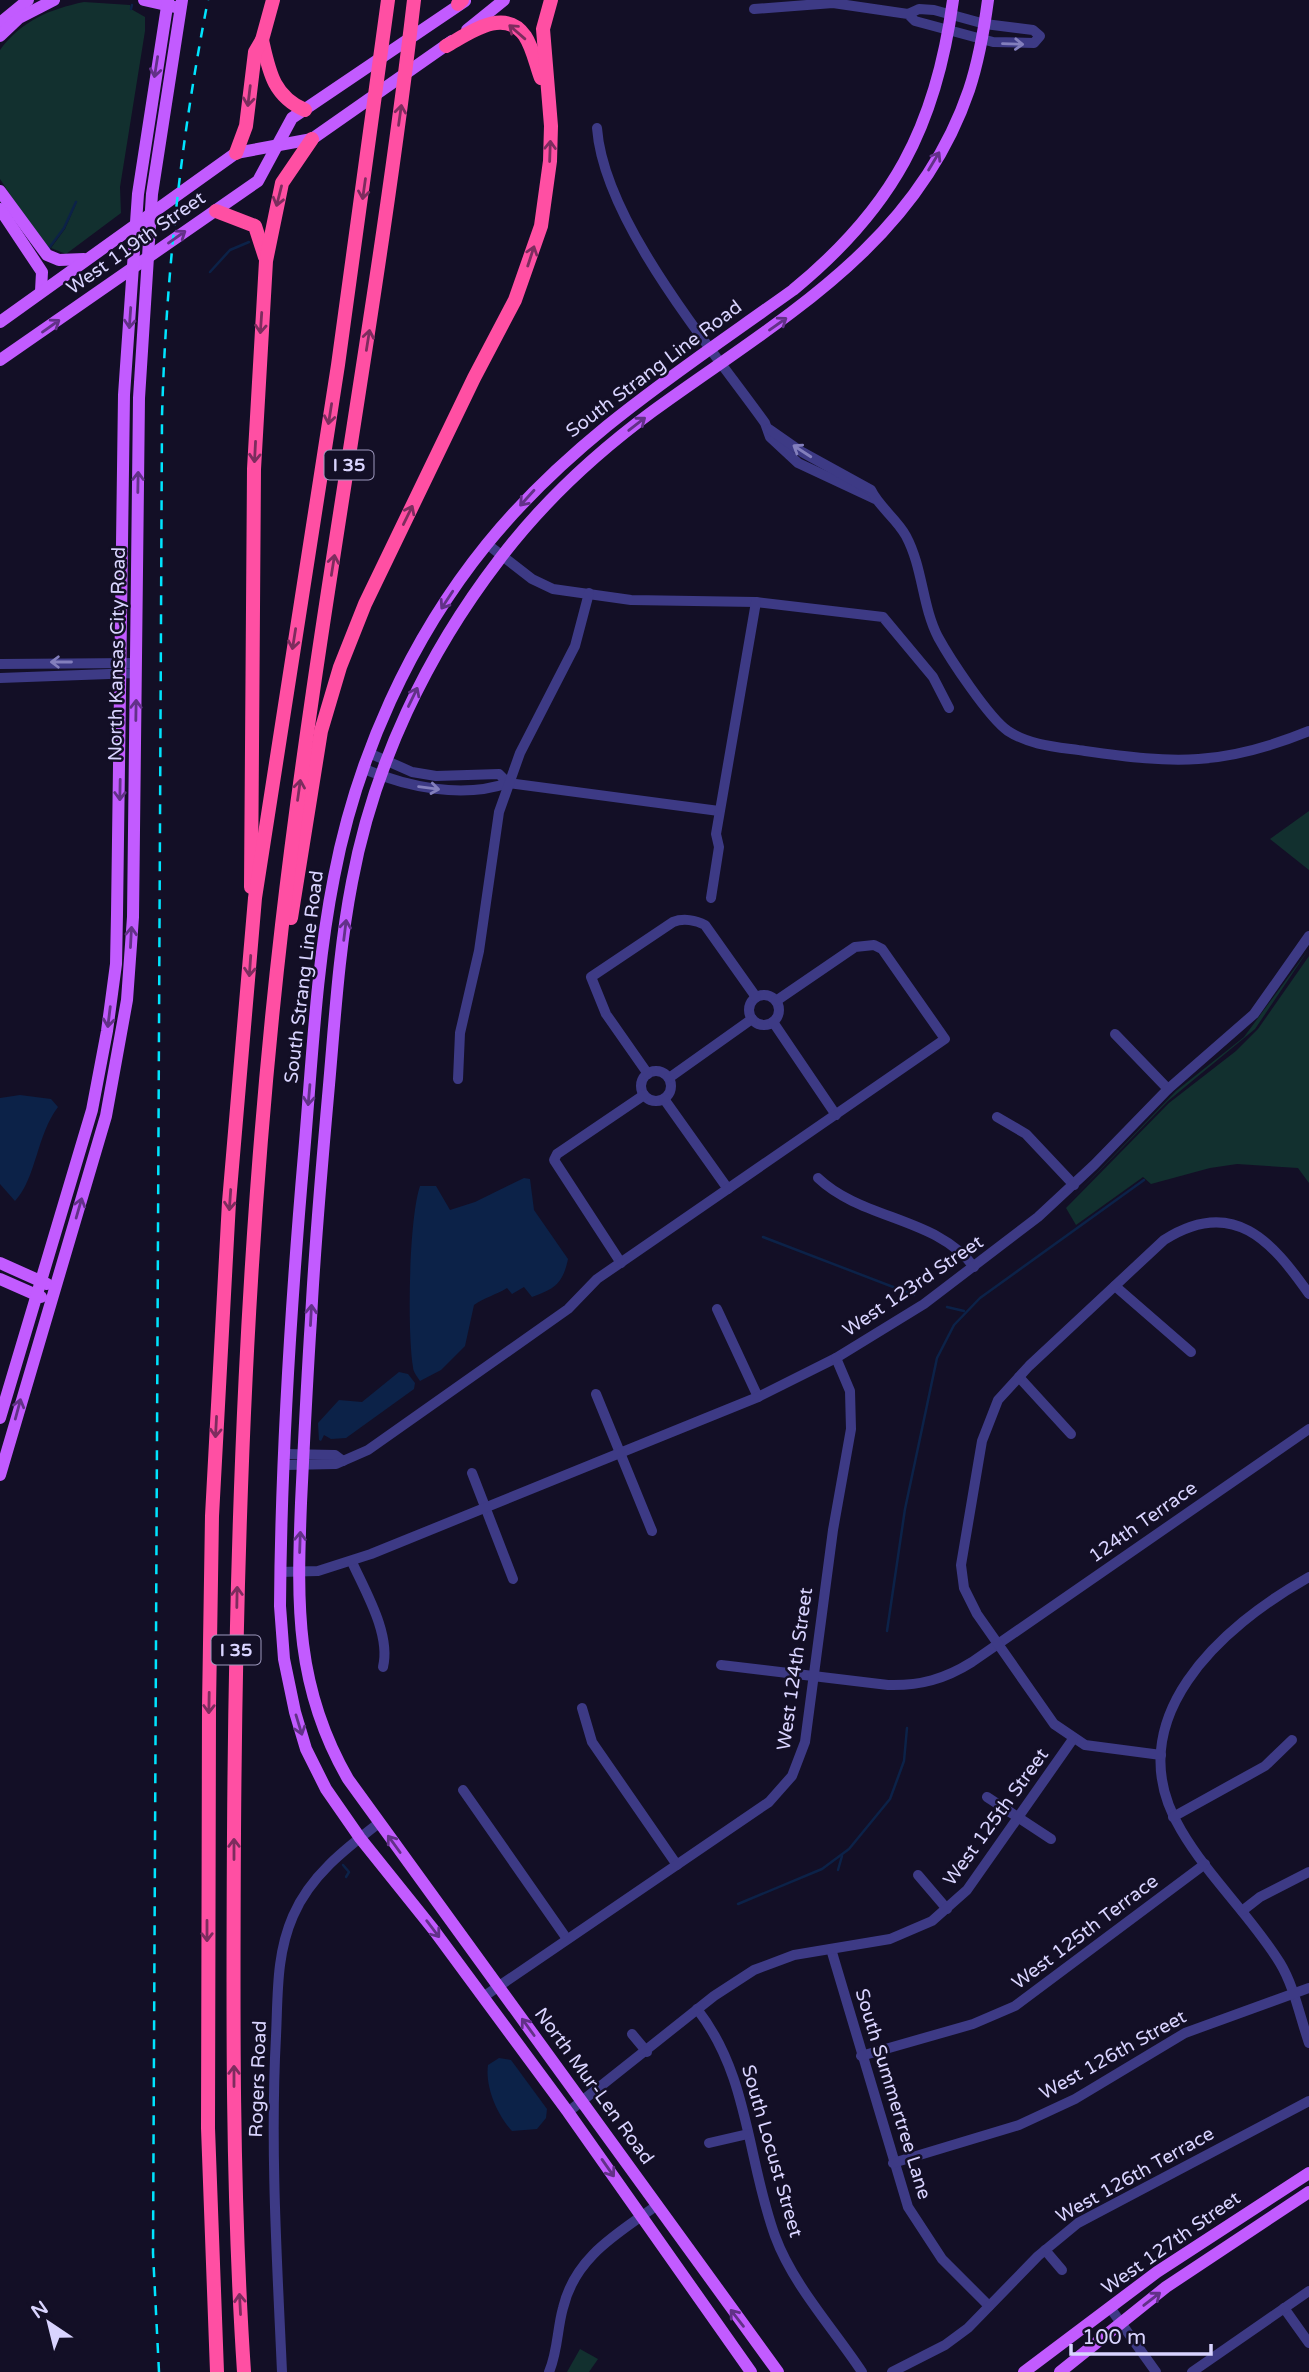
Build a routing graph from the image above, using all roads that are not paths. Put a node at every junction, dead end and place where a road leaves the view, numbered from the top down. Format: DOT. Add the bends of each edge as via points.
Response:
graph roads {
  1 [pos="28,0"];
  2 [pos="54,0"];
  3 [pos="144,0"];
  4 [pos="273,0"];
  5 [pos="388,0"];
  6 [pos="414,0"];
  7 [pos="504,0"];
  8 [pos="551,0"];
  9 [pos="953,0"];
  10 [pos="988,0"];
  11 [pos="462,1"];
  12 [pos="167,3"];
  13 [pos="181,4"];
  14 [pos="754,9"];
  15 [pos="908,14"];
  16 [pos="951,15"];
  17 [pos="0,23"];
  18 [pos="985,24"];
  19 [pos="949,30"];
  20 [pos="0,36"];
  21 [pos="982,39"];
  22 [pos="262,40"];
  23 [pos="446,46"];
  24 [pos="547,92"];
  25 [pos="298,114"];
  26 [pos="597,128"];
  27 [pos="312,139"];
  28 [pos="278,144"];
  29 [pos="236,153"];
  30 [pos="0,191"];
  31 [pos="0,209"];
  32 [pos="216,211"];
  33 [pos="85,259"];
  34 [pos="266,261"];
  35 [pos="41,291"];
  36 [pos="0,322"];
  37 [pos="712,348"];
  38 [pos="0,360"];
  39 [pos="723,363"];
  40 [pos="487,544"];
  41 [pos="502,555"];
  42 [pos="589,593"];
  43 [pos="756,602"];
  44 [pos="0,664"];
  45 [pos="129,668"];
  46 [pos="0,678"];
  47 [pos="949,708"];
  48 [pos="1309,731"];
  49 [pos="369,753"];
  50 [pos="386,760"];
  51 [pos="364,769"];
  52 [pos="380,776"];
  53 [pos="508,783"];
  54 [pos="719,811"];
  55 [pos="255,898"];
  56 [pos="711,898"];
  57 [pos="282,930"];
  58 [pos="1309,936"];
  59 [pos="756,998"];
  60 [pos="776,1001"];
  61 [pos="752,1019"];
  62 [pos="773,1022"];
  63 [pos="1115,1034"];
  64 [pos="648,1074"];
  65 [pos="669,1078"];
  66 [pos="458,1079"];
  67 [pos="1168,1089"];
  68 [pos="644,1095"];
  69 [pos="664,1099"];
  70 [pos="836,1115"];
  71 [pos="997,1117"];
  72 [pos="818,1178"];
  73 [pos="1074,1185"];
  74 [pos="728,1189"];
  75 [pos="0,1263"];
  76 [pos="621,1263"];
  77 [pos="974,1267"];
  78 [pos="0,1279"];
  79 [pos="41,1281"];
  80 [pos="1115,1286"];
  81 [pos="56,1287"];
  82 [pos="1309,1294"];
  83 [pos="37,1295"];
  84 [pos="51,1301"];
  85 [pos="717,1308"];
  86 [pos="1191,1352"];
  87 [pos="836,1358"];
  88 [pos="1019,1377"];
  89 [pos="596,1394"];
  90 [pos="758,1396"];
  91 [pos="0,1418"];
  92 [pos="1309,1429"];
  93 [pos="1071,1434"];
  94 [pos="620,1454"];
  95 [pos="285,1460"];
  96 [pos="303,1460"];
  97 [pos="472,1473"];
  98 [pos="0,1475"];
  99 [pos="484,1508"];
  100 [pos="652,1531"];
  101 [pos="352,1562"];
  102 [pos="280,1572"];
  103 [pos="299,1573"];
  104 [pos="1309,1577"];
  105 [pos="513,1579"];
  106 [pos="997,1644"];
  107 [pos="721,1665"];
  108 [pos="383,1667"];
  109 [pos="813,1676"];
  110 [pos="582,1708"];
  111 [pos="1073,1738"];
  112 [pos="1292,1740"];
  113 [pos="1161,1755"];
  114 [pos="463,1790"];
  115 [pos="988,1797"];
  116 [pos="1173,1817"];
  117 [pos="1019,1818"];
  118 [pos="379,1824"];
  119 [pos="359,1838"];
  120 [pos="1051,1839"];
  121 [pos="1205,1864"];
  122 [pos="677,1865"];
  123 [pos="1309,1872"];
  124 [pos="918,1875"];
  125 [pos="947,1909"];
  126 [pos="1242,1911"];
  127 [pos="567,1939"];
  128 [pos="831,1949"];
  129 [pos="498,1986"];
  130 [pos="1309,1988"];
  131 [pos="1293,1994"];
  132 [pos="483,1997"];
  133 [pos="697,2009"];
  134 [pos="632,2034"];
  135 [pos="1309,2043"];
  136 [pos="647,2052"];
  137 [pos="861,2056"];
  138 [pos="1309,2101"];
  139 [pos="583,2102"];
  140 [pos="568,2112"];
  141 [pos="748,2134"];
  142 [pos="709,2143"];
  143 [pos="893,2163"];
  144 [pos="1309,2173"];
  145 [pos="1309,2192"];
  146 [pos="656,2206"];
  147 [pos="641,2216"];
  148 [pos="1045,2250"];
  149 [pos="1062,2270"];
  150 [pos="1309,2291"];
  151 [pos="989,2306"];
  152 [pos="1284,2308"];
  153 [pos="1111,2309"];
  154 [pos="1121,2323"];
  155 [pos="1309,2343"];
  156 [pos="217,2372"];
  157 [pos="244,2372"];
  158 [pos="282,2372"];
  159 [pos="549,2372"];
  160 [pos="751,2372"];
  161 [pos="778,2372"];
  162 [pos="862,2372"];
  163 [pos="892,2372"];
  164 [pos="1024,2372"];
  165 [pos="1060,2372"];
  166 [pos="1156,2372"];
  167 [pos="1192,2372"];
  1 -- 17 [label="main road"];
  2 -- 20 [label="main road" via="19,18"];
  3 -- 12 [label="main road"];
  4 -- 22 [label="highway"];
  5 -- 55 [label="highway, I 35, one-way" via="338,365"];
  57 -- 6 [label="highway, I 35, one-way"];
  7 -- 23 [label="main road, West 119th Street"];
  8 -- 24 [label="highway" via="543,29"];
  9 -- 16 [label="main road, South Strang Line Road"];
  10 -- 18 [label="main road, South Strang Line Road"];
  11 -- 25 [label="main road, West 119th Street"];
  12 -- 13 [label="main road"];
  12 -- 45 [label="main road, North Kansas City Road, one-way" via="138,194 126,368"];
  45 -- 13 [label="main road, North Kansas City Road, one-way" via="152,194"];
  14 -- 15 [label="street" via="833,3"];
  15 -- 16 [label="street" via="919,9"];
  15 -- 19 [label="street" via="915,21"];
  16 -- 18 [label="street"];
  16 -- 19 [label="main road, South Strang Line Road"];
  18 -- 21 [label="main road, South Strang Line Road"];
  21 -- 18 [label="street, one-way" via="1015,45 1034,43 1040,36 1033,30"];
  19 -- 21 [label="street"];
  19 -- 37 [label="main road, South Strang Line Road" via="925,122 911,153 867,218 818,269"];
  39 -- 21 [label="main road, South Strang Line Road, one-way" via="805,305 886,230 922,183 954,125 968,94"];
  22 -- 25 [label="highway" via="276,88"];
  22 -- 29 [label="highway, one-way" via="255,52 246,126"];
  24 -- 23 [label="highway, one-way" via="525,36 509,25 485,24"];
  23 -- 27 [label="main road, West 119th Street"];
  57 -- 24 [label="highway, one-way" via="293,915 321,731 340,667 365,604 530,261 544,210 550,161"];
  25 -- 28 [label="main road, West 119th Street"];
  26 -- 37 [label="street" via="603,167 630,228"];
  27 -- 28 [label="main road, West 119th Street"];
  27 -- 34 [label="highway, one-way" via="282,184"];
  28 -- 29 [label="main road, West 119th Street"];
  28 -- 32 [label="main road, West 119th Street" via="258,181"];
  29 -- 33 [label="main road, West 119th Street"];
  30 -- 33 [label="main road" via="47,256"];
  31 -- 35 [label="main road" via="42,272"];
  32 -- 34 [label="highway" via="255,226"];
  38 -- 32 [label="main road, West 119th Street, one-way"];
  33 -- 35 [label="main road, West 119th Street"];
  34 -- 55 [label="highway, one-way" via="252,543 249,881"];
  35 -- 36 [label="main road, West 119th Street"];
  37 -- 39 [label="street"];
  37 -- 40 [label="main road, South Strang Line Road, one-way" via="598,430 542,482"];
  41 -- 39 [label="main road, South Strang Line Road, one-way" via="599,455"];
  39 -- 48 [label="street" via="780,449 798,463 875,499 906,536 939,638 988,709 1011,732 1039,744 1180,761 1236,755"];
  40 -- 41 [label="street"];
  40 -- 49 [label="main road, South Strang Line Road, one-way" via="427,632"];
  41 -- 42 [label="street" via="553,589"];
  50 -- 41 [label="main road, South Strang Line Road, one-way" via="436,655"];
  42 -- 43 [label="street" via="631,600"];
  42 -- 53 [label="street" via="575,646"];
  43 -- 47 [label="street" via="883,617 933,677"];
  43 -- 54 [label="street"];
  45 -- 44 [label="street, one-way"];
  45 -- 46 [label="street"];
  45 -- 79 [label="main road, North Kansas City Road, one-way" via="116,951 107,1031 92,1110"];
  81 -- 45 [label="main road, North Kansas City Road, one-way" via="106,1116 127,1000 133,916"];
  49 -- 50 [label="street"];
  49 -- 51 [label="main road, South Strang Line Road"];
  50 -- 52 [label="main road, South Strang Line Road"];
  50 -- 53 [label="street" via="412,772 436,776 499,774"];
  51 -- 52 [label="street"];
  51 -- 95 [label="main road, South Strang Line Road, one-way" via="341,842 326,919 295,1251"];
  52 -- 53 [label="street, one-way" via="435,790"];
  96 -- 52 [label="main road, South Strang Line Road, one-way" via="314,1252 336,998 352,881"];
  53 -- 54 [label="street"];
  53 -- 66 [label="street" via="493,838 479,951 460,1034"];
  54 -- 56 [label="street"];
  55 -- 156 [label="highway, I 35, one-way" via="228,1228 212,1516 207,2011 209,2210"];
  157 -- 57 [label="highway, I 35, one-way" via="234,2129 239,1528 255,1209"];
  58 -- 67 [label="street, West 123rd Street" via="1254,1014"];
  59 -- 60 [label="street" via="768,995"];
  59 -- 61 [label="street" via="749,1007"];
  59 -- 64 [label="street" via="705,925 690,920 673,922 591,978 606,1014"];
  60 -- 62 [label="street" via="779,1010"];
  60 -- 70 [label="street" via="855,947 874,945 882,949 945,1039"];
  61 -- 62 [label="street" via="760,1025"];
  61 -- 65 [label="street"];
  62 -- 70 [label="street"];
  63 -- 67 [label="street"];
  64 -- 65 [label="street" via="657,1071"];
  64 -- 68 [label="street" via="641,1086"];
  65 -- 69 [label="street" via="671,1089"];
  67 -- 73 [label="street, West 123rd Street"];
  68 -- 69 [label="street" via="651,1100"];
  68 -- 76 [label="street" via="556,1154 554,1160"];
  69 -- 74 [label="street"];
  70 -- 74 [label="street"];
  71 -- 73 [label="street" via="1026,1134"];
  72 -- 77 [label="street" via="850,1200 944,1240"];
  73 -- 77 [label="street, West 123rd Street"];
  74 -- 76 [label="street"];
  75 -- 79 [label="main road"];
  76 -- 96 [label="street" via="597,1279 568,1309 368,1450 336,1464"];
  77 -- 87 [label="street, West 123rd Street"];
  78 -- 83 [label="main road"];
  79 -- 81 [label="main road"];
  79 -- 83 [label="main road, North Kansas City Road"];
  80 -- 82 [label="street" via="1174,1234 1216,1223 1243,1228 1270,1244"];
  80 -- 86 [label="street"];
  80 -- 88 [label="street"];
  81 -- 84 [label="main road, North Kansas City Road"];
  83 -- 84 [label="main road"];
  83 -- 91 [label="main road, North Kansas City Road"];
  98 -- 84 [label="main road, North Kansas City Road, one-way"];
  85 -- 90 [label="street"];
  87 -- 90 [label="street, West 123rd Street"];
  87 -- 109 [label="street, West 124th Street" via="850,1391 851,1429"];
  88 -- 93 [label="street"];
  88 -- 106 [label="street" via="998,1400 986,1426 961,1553 968,1598"];
  89 -- 94 [label="street"];
  90 -- 94 [label="street, West 123rd Street"];
  92 -- 106 [label="street, 124th Terrace"];
  94 -- 99 [label="street, West 123rd Street"];
  94 -- 100 [label="street"];
  95 -- 96 [label="street"];
  95 -- 102 [label="main road, South Strang Line Road"];
  103 -- 96 [label="main road, South Strang Line Road, one-way"];
  97 -- 99 [label="street"];
  99 -- 101 [label="street, West 123rd Street"];
  99 -- 105 [label="street"];
  101 -- 103 [label="street, West 123rd Street"];
  101 -- 108 [label="street" via="380,1630 386,1655"];
  102 -- 103 [label="street, West 123rd Street"];
  102 -- 119 [label="main road, South Strang Line Road, one-way" via="282,1647 295,1712 314,1766"];
  103 -- 118 [label="main road, South Strang Line Road" via="303,1658 316,1709 335,1757"];
  104 -- 113 [label="street" via="1228,1632 1186,1680 1171,1710"];
  106 -- 109 [label="street, 124th Terrace" via="958,1671 915,1685"];
  106 -- 111 [label="street" via="1054,1724"];
  107 -- 109 [label="street, 124th Terrace"];
  109 -- 122 [label="street, West 124th Street" via="802,1754 786,1786"];
  110 -- 122 [label="street" via="592,1742"];
  111 -- 113 [label="street" via="1100,1749"];
  111 -- 117 [label="street, West 125th Street"];
  112 -- 116 [label="street" via="1265,1766"];
  113 -- 116 [label="street"];
  114 -- 127 [label="street"];
  115 -- 117 [label="street"];
  116 -- 121 [label="street"];
  117 -- 120 [label="street"];
  117 -- 125 [label="street, West 125th Street" via="967,1891"];
  118 -- 119 [label="street, Rogers Road"];
  129 -- 118 [label="main road, North Mur-Len Road, one-way"];
  119 -- 132 [label="main road, North Mur-Len Road, one-way"];
  119 -- 158 [label="street, Rogers Road" via="310,1885 293,1916 279,1961 272,2108"];
  121 -- 126 [label="street"];
  121 -- 137 [label="street, West 125th Terrace" via="1015,2006 973,2024"];
  122 -- 127 [label="street, West 124th Street"];
  123 -- 126 [label="street"];
  124 -- 125 [label="street"];
  125 -- 128 [label="street, West 125th Street" via="907,1934"];
  126 -- 131 [label="street" via="1280,1962"];
  127 -- 129 [label="street, West 124th Street"];
  128 -- 133 [label="street, West 125th Street" via="760,1967"];
  128 -- 137 [label="street, South Summertree Lane"];
  129 -- 132 [label="street, West 124th Street"];
  139 -- 129 [label="main road, North Mur-Len Road, one-way"];
  130 -- 131 [label="street, West 126th Street"];
  131 -- 135 [label="street"];
  131 -- 143 [label="street, West 126th Street" via="1185,2033 1075,2099 1020,2125"];
  132 -- 140 [label="main road, North Mur-Len Road"];
  133 -- 136 [label="street, West 125th Street"];
  133 -- 141 [label="street, South Locust Street" via="730,2063"];
  134 -- 136 [label="street"];
  136 -- 139 [label="street, West 125th Street"];
  137 -- 143 [label="street, South Summertree Lane"];
  138 -- 148 [label="street, West 126th Terrace" via="1090,2216"];
  139 -- 140 [label="street, West 125th Street"];
  139 -- 146 [label="main road, North Mur-Len Road"];
  140 -- 147 [label="main road, North Mur-Len Road, one-way"];
  141 -- 142 [label="street"];
  141 -- 162 [label="street, South Locust Street" via="776,2238"];
  143 -- 151 [label="street, South Summertree Lane" via="908,2207 925,2236"];
  144 -- 153 [label="main road, West 127th Street" via="1223,2226"];
  154 -- 145 [label="main road, West 127th Street, one-way"];
  146 -- 147 [label="street"];
  161 -- 146 [label="main road, North Mur-Len Road, one-way"];
  147 -- 159 [label="street" via="595,2250 576,2274 565,2298"];
  147 -- 160 [label="main road, North Mur-Len Road"];
  148 -- 149 [label="street"];
  148 -- 151 [label="street, West 126th Terrace"];
  150 -- 152 [label="street"];
  151 -- 163 [label="street, West 126th Terrace" via="945,2345"];
  152 -- 155 [label="street"];
  152 -- 167 [label="street"];
  153 -- 154 [label="street"];
  153 -- 164 [label="main road, West 127th Street"];
  154 -- 165 [label="main road, West 127th Street"];
  154 -- 166 [label="street"];
}
